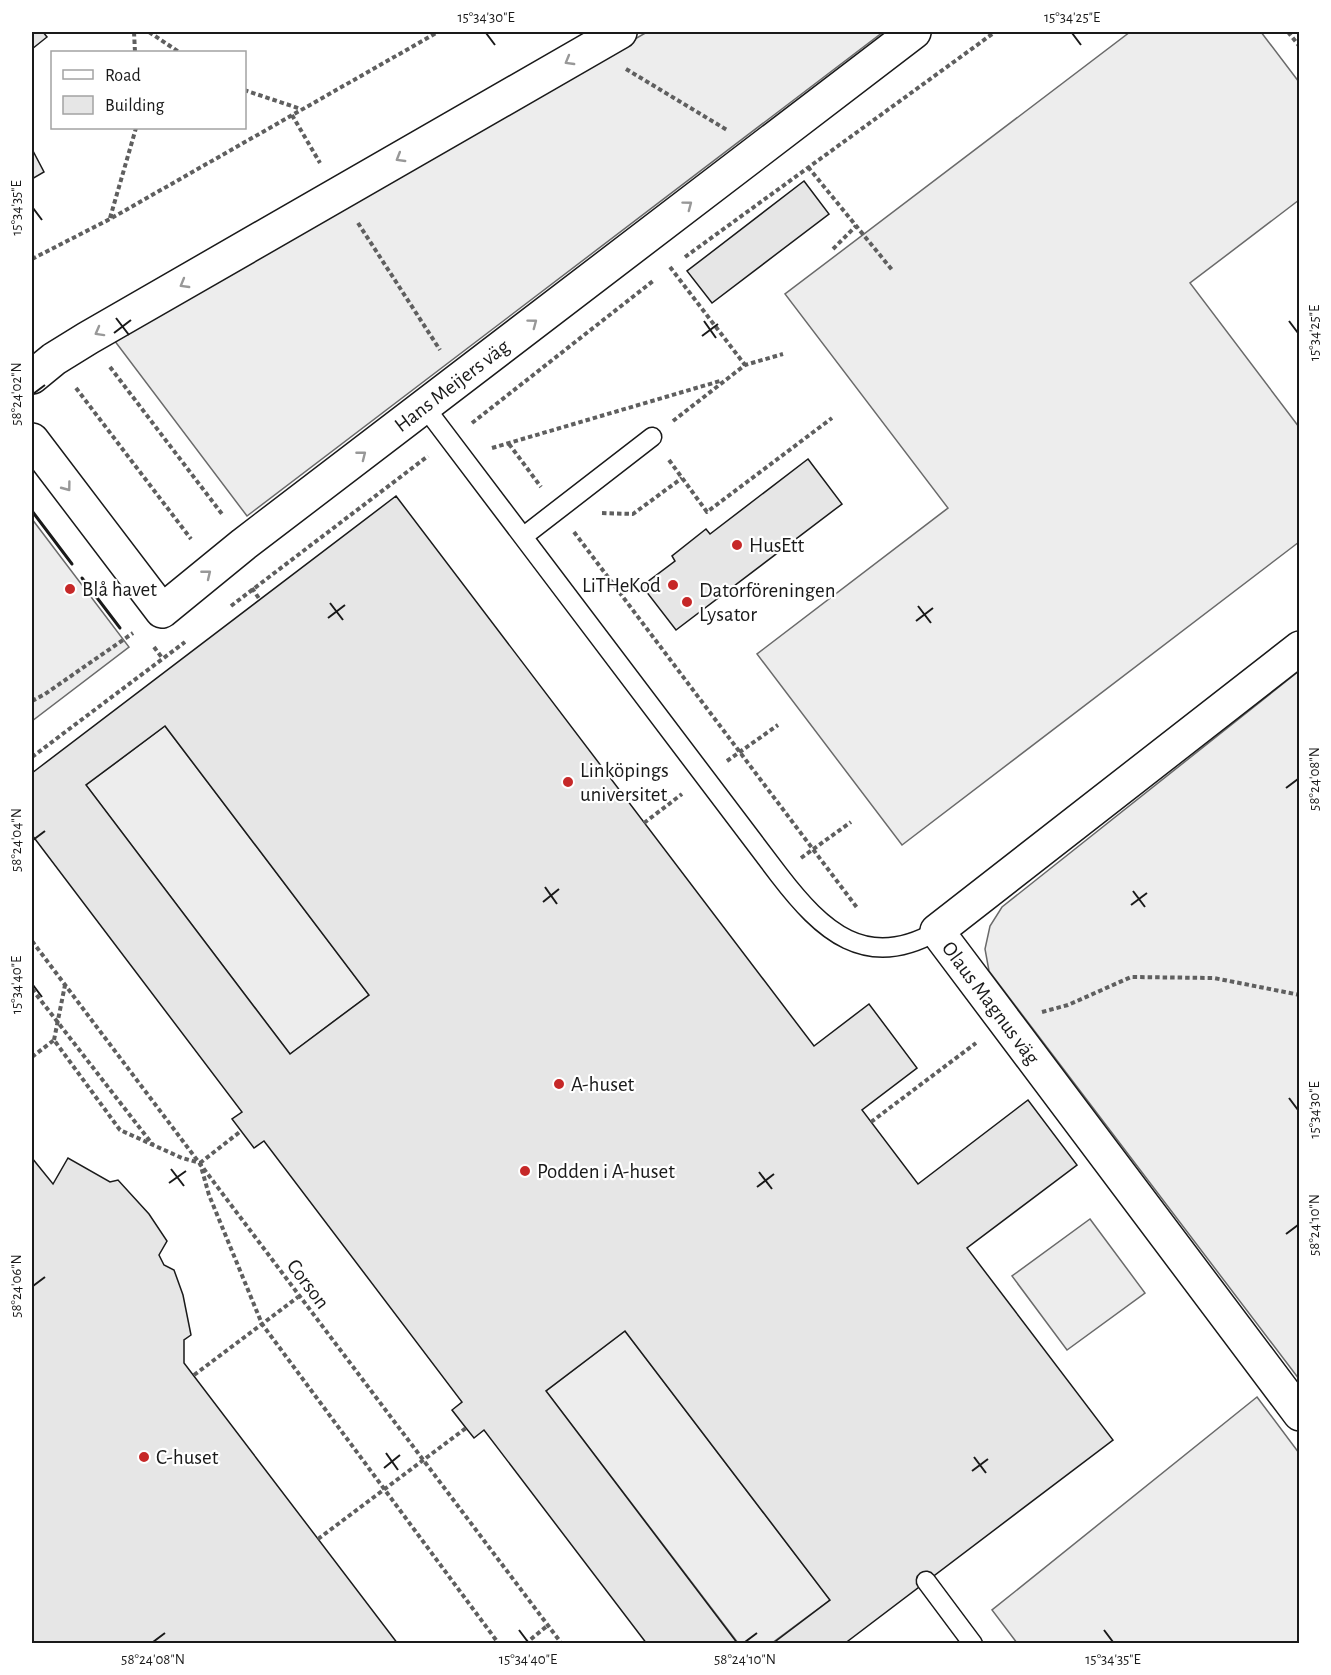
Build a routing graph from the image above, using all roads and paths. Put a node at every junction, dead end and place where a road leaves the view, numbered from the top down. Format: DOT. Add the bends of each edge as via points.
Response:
graph roads {
  1 [pos="134,32"];
  2 [pos="149,32"];
  3 [pos="438,32"];
  4 [pos="620,32"];
  5 [pos="914,32"];
  6 [pos="995,32"];
  7 [pos="1288,32"];
  8 [pos="1299,47"];
  9 [pos="591,48"];
  10 [pos="135,51"];
  11 [pos="178,51"];
  12 [pos="246,91"];
  13 [pos="301,110"];
  14 [pos="292,115"];
  15 [pos="136,129"];
  16 [pos="760,149"];
  17 [pos="808,167"];
  18 [pos="339,195"];
  19 [pos="110,219"];
  20 [pos="856,226"];
  21 [pos="833,249"];
  22 [pos="32,259"];
  23 [pos="670,267"];
  24 [pos="892,271"];
  25 [pos="88,338"];
  26 [pos="783,354"];
  27 [pos="745,365"];
  28 [pos="43,368"];
  29 [pos="459,379"];
  30 [pos="724,380"];
  31 [pos="424,406"];
  32 [pos="832,418"];
  33 [pos="652,437"];
  34 [pos="451,439"];
  35 [pos="32,440"];
  36 [pos="509,444"];
  37 [pos="463,454"];
  38 [pos="558,511"];
  39 [pos="524,536"];
  40 [pos="244,544"];
  41 [pos="213,568"];
  42 [pos="162,610"];
  43 [pos="225,610"];
  44 [pos="190,638"];
  45 [pos="1299,648"];
  46 [pos="32,701"];
  47 [pos="778,725"];
  48 [pos="750,746"];
  49 [pos="32,757"];
  50 [pos="705,777"];
  51 [pos="851,822"];
  52 [pos="644,823"];
  53 [pos="821,844"];
  54 [pos="937,931"];
  55 [pos="32,941"];
  56 [pos="886,948"];
  57 [pos="65,986"];
  58 [pos="32,989"];
  59 [pos="1299,995"];
  60 [pos="57,1022"];
  61 [pos="1004,1023"];
  62 [pos="54,1040"];
  63 [pos="32,1057"];
  64 [pos="871,1122"];
  65 [pos="241,1131"];
  66 [pos="153,1145"];
  67 [pos="200,1163"];
  68 [pos="298,1297"];
  69 [pos="262,1324"];
  70 [pos="194,1375"];
  71 [pos="1299,1414"];
  72 [pos="466,1428"];
  73 [pos="422,1461"];
  74 [pos="384,1489"];
  75 [pos="318,1539"];
  76 [pos="926,1581"];
  77 [pos="548,1626"];
  78 [pos="499,1644"];
  79 [pos="525,1644"];
  80 [pos="562,1644"];
  81 [pos="973,1644"];
  1 -- 10 [label="path"];
  2 -- 11 [label="path"];
  3 -- 13 [label="path"];
  4 -- 9 [label="street"];
  5 -- 16 [label="street, Hans Meijers väg"];
  6 -- 17 [label="path"];
  7 -- 8 [label="path"];
  9 -- 16 [label="path"];
  9 -- 18 [label="street, one-way"];
  12 -- 13 [label="path"];
  13 -- 14 [label="path"];
  14 -- 18 [label="path"];
  14 -- 19 [label="path"];
  15 -- 19 [label="path"];
  29 -- 16 [label="street, Hans Meijers väg, one-way"];
  17 -- 20 [label="path"];
  17 -- 23 [label="path"];
  18 -- 25 [label="street, one-way"];
  18 -- 29 [label="path"];
  19 -- 22 [label="path"];
  20 -- 21 [label="path"];
  20 -- 24 [label="path"];
  23 -- 27 [label="path"];
  23 -- 34 [label="path"];
  25 -- 28 [label="street"];
  25 -- 40 [label="path"];
  26 -- 27 [label="path"];
  27 -- 30 [label="path"];
  28 -- 41 [label="path"];
  29 -- 31 [label="street, Hans Meijers väg"];
  30 -- 33 [label="path"];
  30 -- 36 [label="path"];
  31 -- 34 [label="lane"];
  40 -- 31 [label="street, Hans Meijers väg, one-way"];
  32 -- 38 [label="path" via="707,512 682,478 633,514"];
  33 -- 38 [label="lane"];
  34 -- 37 [label="lane"];
  34 -- 43 [label="path"];
  35 -- 42 [label="street, one-way"];
  36 -- 37 [label="path"];
  36 -- 38 [label="path"];
  37 -- 39 [label="lane"];
  38 -- 39 [label="lane"];
  38 -- 56 [label="path"];
  39 -- 50 [label="lane"];
  40 -- 41 [label="street, Hans Meijers väg"];
  42 -- 41 [label="street, Hans Meijers väg, one-way"];
  42 -- 46 [label="path"];
  44 -- 49 [label="path"];
  45 -- 54 [label="street, Olaus Magnus väg"];
  47 -- 48 [label="path"];
  50 -- 52 [label="path"];
  50 -- 56 [label="lane" via="818,921 858,945"];
  51 -- 53 [label="path"];
  54 -- 56 [label="lane" via="902,947"];
  54 -- 61 [label="street, Olaus Magnus väg"];
  55 -- 57 [label="path, Corson"];
  57 -- 60 [label="path"];
  57 -- 67 [label="path, Corson"];
  58 -- 60 [label="path"];
  59 -- 61 [label="path" via="1214,978 1131,977 1068,1005"];
  60 -- 62 [label="path"];
  60 -- 66 [label="path"];
  61 -- 64 [label="path"];
  61 -- 71 [label="street, Olaus Magnus väg"];
  62 -- 63 [label="path"];
  62 -- 66 [label="path" via="120,1130"];
  65 -- 67 [label="path"];
  66 -- 67 [label="path"];
  67 -- 68 [label="path, Corson"];
  67 -- 69 [label="path" via="209,1195"];
  68 -- 69 [label="path"];
  68 -- 73 [label="path, Corson"];
  69 -- 70 [label="path"];
  69 -- 74 [label="path"];
  72 -- 73 [label="path"];
  73 -- 74 [label="path"];
  73 -- 77 [label="path, Corson"];
  74 -- 75 [label="path"];
  74 -- 78 [label="path"];
  76 -- 81 [label="lane"];
  77 -- 79 [label="path"];
  77 -- 80 [label="path, Corson"];
}
